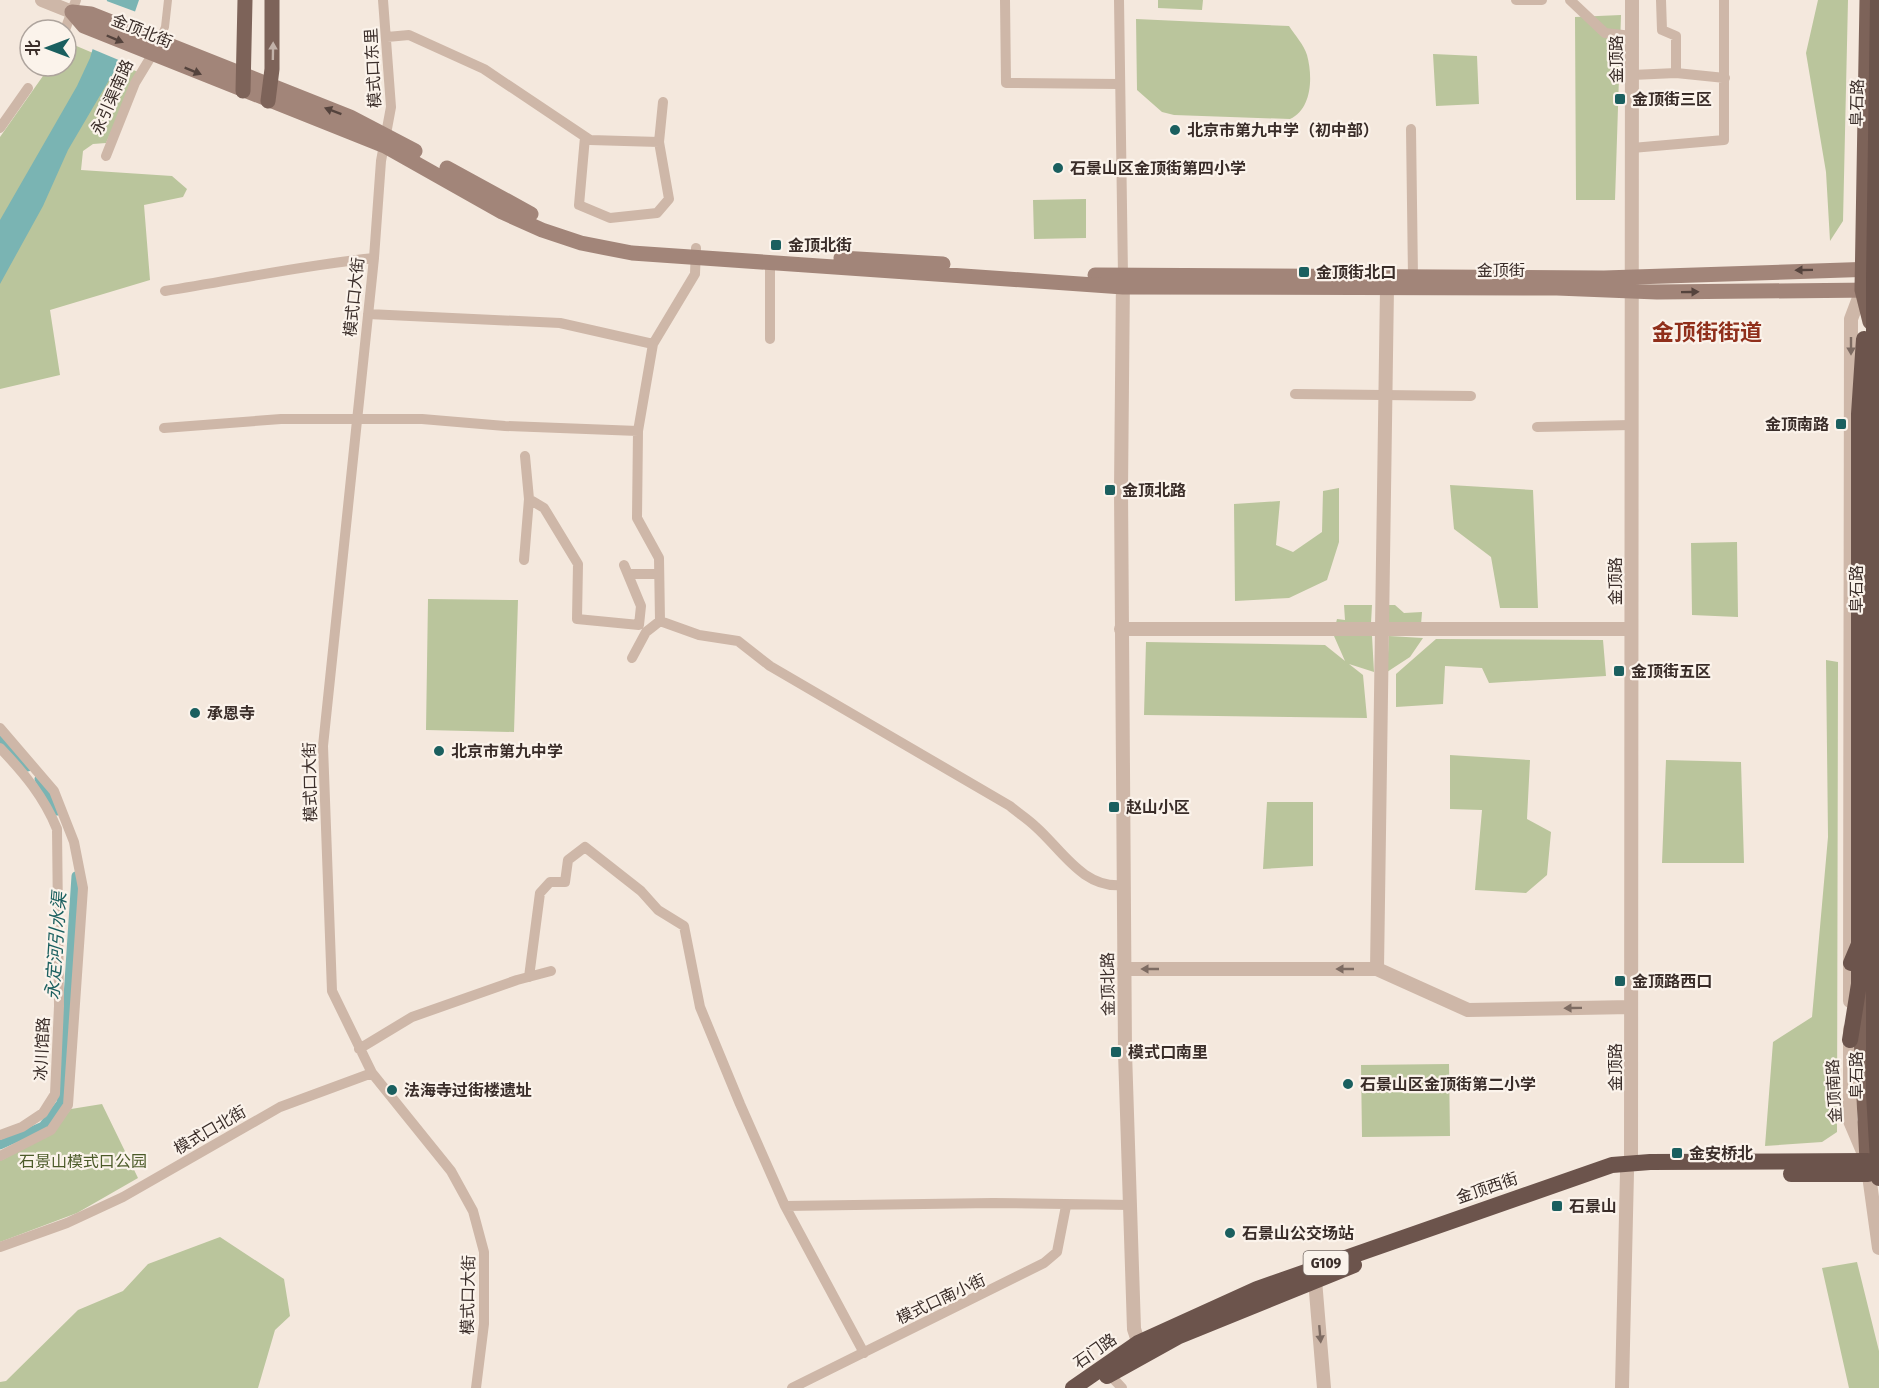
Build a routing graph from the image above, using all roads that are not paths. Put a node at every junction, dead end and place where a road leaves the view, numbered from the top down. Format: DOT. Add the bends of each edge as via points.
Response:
graph roads {
  1 [pos="42,0"];
  2 [pos="168,0"];
  3 [pos="245,0"];
  4 [pos="272,0"];
  5 [pos="383,0"];
  6 [pos="1005,0"];
  7 [pos="1119,0"];
  8 [pos="1516,0"];
  9 [pos="1542,0"];
  10 [pos="1570,0"];
  11 [pos="1632,0"];
  12 [pos="1661,0"];
  13 [pos="1724,0"];
  14 [pos="1867,0"];
  15 [pos="1878,0"];
  16 [pos="74,6"];
  17 [pos="1632,36"];
  18 [pos="387,37"];
  19 [pos="148,45"];
  20 [pos="1676,73"];
  21 [pos="1632,75"];
  22 [pos="1725,78"];
  23 [pos="244,84"];
  24 [pos="1119,84"];
  25 [pos="28,88"];
  26 [pos="270,94"];
  27 [pos="663,102"];
  28 [pos="0,128"];
  29 [pos="1411,129"];
  30 [pos="585,137"];
  31 [pos="385,140"];
  32 [pos="658,142"];
  33 [pos="1632,148"];
  34 [pos="106,156"];
  35 [pos="1863,228"];
  36 [pos="1879,228"];
  37 [pos="696,254"];
  38 [pos="374,258"];
  39 [pos="770,264"];
  40 [pos="1413,277"];
  41 [pos="1871,280"];
  42 [pos="1123,282"];
  43 [pos="1631,283"];
  44 [pos="1387,287"];
  45 [pos="165,291"];
  46 [pos="368,314"];
  47 [pos="770,339"];
  48 [pos="653,344"];
  49 [pos="1295,394"];
  50 [pos="1386,396"];
  51 [pos="1472,396"];
  52 [pos="357,419"];
  53 [pos="1631,425"];
  54 [pos="1537,427"];
  55 [pos="164,428"];
  56 [pos="1850,428"];
  57 [pos="638,431"];
  58 [pos="1870,451"];
  59 [pos="525,456"];
  60 [pos="529,499"];
  61 [pos="524,560"];
  62 [pos="659,574"];
  63 [pos="1871,574"];
  64 [pos="1849,604"];
  65 [pos="660,621"];
  66 [pos="1121,629"];
  67 [pos="1380,629"];
  68 [pos="1631,629"];
  69 [pos="632,658"];
  70 [pos="0,728"];
  71 [pos="0,748"];
  72 [pos="1124,885"];
  73 [pos="1859,944"];
  74 [pos="1871,959"];
  75 [pos="1851,963"];
  76 [pos="1124,969"];
  77 [pos="1377,969"];
  78 [pos="551,971"];
  79 [pos="529,976"];
  80 [pos="1631,1007"];
  81 [pos="1856,1038"];
  82 [pos="359,1049"];
  83 [pos="372,1073"];
  84 [pos="0,1135"];
  85 [pos="0,1156"];
  86 [pos="1629,1167"];
  87 [pos="1875,1171"];
  88 [pos="1130,1205"];
  89 [pos="785,1206"];
  90 [pos="1066,1206"];
  91 [pos="0,1247"];
  92 [pos="1879,1248"];
  93 [pos="1315,1280"];
  94 [pos="1140,1349"];
  95 [pos="864,1353"];
  96 [pos="1109,1374"];
  97 [pos="476,1388"];
  98 [pos="792,1388"];
  99 [pos="1073,1388"];
  100 [pos="1090,1388"];
  101 [pos="1122,1388"];
  102 [pos="1324,1388"];
  103 [pos="1622,1388"];
  1 -- 16 [label="street"];
  2 -- 19 [label="street, 永引渠南路" via="165,27"];
  3 -- 23 [label="main road"];
  26 -- 4 [label="main road, one-way"];
  5 -- 18 [label="street, 模式口东里"];
  6 -- 24 [label="street" via="1006,83"];
  7 -- 24 [label="street, 金顶北路"];
  8 -- 9 [label="street"];
  10 -- 17 [label="street" via="1605,33"];
  11 -- 17 [label="street, 金顶路"];
  12 -- 20 [label="street" via="1662,30 1676,36"];
  13 -- 22 [label="street"];
  14 -- 35 [label="main road, 金顶南路"];
  15 -- 41 [label="highway, 阜石路"];
  16 -- 19 [label="main road, 金顶北街" via="93,22"];
  17 -- 21 [label="street, 金顶路"];
  18 -- 30 [label="street" via="409,35 475,64"];
  18 -- 31 [label="street, 模式口东里" via="391,107"];
  19 -- 23 [label="main road, 金顶北街"];
  19 -- 34 [label="street, 永引渠南路"];
  20 -- 21 [label="street"];
  20 -- 22 [label="street"];
  21 -- 33 [label="street, 金顶路"];
  22 -- 33 [label="street" via="1724,140"];
  23 -- 26 [label="main road, 金顶北街"];
  24 -- 42 [label="street, 金顶北路"];
  25 -- 28 [label="street"];
  26 -- 31 [label="main road, 金顶北街"];
  27 -- 32 [label="street"];
  29 -- 40 [label="street"];
  30 -- 32 [label="street"];
  30 -- 32 [label="street" via="579,205 610,218 657,213 669,199"];
  31 -- 37 [label="main road, 金顶北街" via="502,212 542,230 632,253"];
  31 -- 38 [label="street, 模式口大街"];
  33 -- 43 [label="street, 金顶路"];
  35 -- 36 [label="street"];
  35 -- 41 [label="main road, 金顶南路"];
  37 -- 39 [label="main road, 金顶北街"];
  37 -- 42 [label="main road, 金顶北街"];
  37 -- 48 [label="street" via="695,274"];
  38 -- 45 [label="street" via="318,263"];
  38 -- 46 [label="street, 模式口大街"];
  39 -- 42 [label="main road, 金顶北街"];
  39 -- 47 [label="street"];
  40 -- 42 [label="main road, 金顶街"];
  40 -- 43 [label="main road, 金顶街"];
  41 -- 43 [label="main road, 金顶街"];
  41 -- 56 [label="street, 金顶南路, one-way" via="1851,319"];
  41 -- 58 [label="main road, 金顶南路"];
  41 -- 73 [label="highway" via="1860,414"];
  41 -- 87 [label="highway, 阜石路"];
  42 -- 44 [label="main road, 金顶街"];
  42 -- 66 [label="street, 金顶北路"];
  43 -- 44 [label="main road, 金顶街"];
  43 -- 53 [label="street, 金顶路"];
  44 -- 50 [label="street"];
  46 -- 48 [label="street" via="560,323"];
  46 -- 52 [label="street, 模式口大街"];
  48 -- 57 [label="street"];
  49 -- 50 [label="street"];
  50 -- 51 [label="street"];
  50 -- 67 [label="street"];
  52 -- 55 [label="street" via="281,419"];
  52 -- 57 [label="street"];
  52 -- 82 [label="street, 模式口大街" via="323,746 332,991"];
  53 -- 54 [label="street"];
  53 -- 68 [label="street, 金顶路"];
  56 -- 58 [label="street"];
  56 -- 64 [label="street, 金顶南路"];
  57 -- 62 [label="street" via="637,518 659,558"];
  58 -- 63 [label="main road, 金顶南路"];
  59 -- 60 [label="street"];
  60 -- 61 [label="street"];
  60 -- 62 [label="street" via="544,508 578,564 576,619 639,625 640,606 626,570"];
  62 -- 65 [label="street"];
  63 -- 64 [label="street"];
  63 -- 74 [label="main road, 金顶南路"];
  64 -- 75 [label="street, 金顶南路"];
  65 -- 69 [label="street" via="646,632"];
  65 -- 72 [label="street" via="699,635 738,641 770,666 1010,806 1080,872 1105,885"];
  66 -- 67 [label="street"];
  66 -- 72 [label="street, 金顶北路"];
  67 -- 68 [label="street"];
  67 -- 77 [label="street"];
  68 -- 80 [label="street, 金顶路"];
  70 -- 85 [label="street" via="54,791 74,842 82,888 68,1105 51,1130"];
  71 -- 84 [label="street, 冰川馆路" via="46,803 57,829 59,1006 55,1094 43,1113"];
  72 -- 76 [label="street, 金顶北路"];
  73 -- 75 [label="highway"];
  73 -- 81 [label="highway"];
  74 -- 81 [label="main road"];
  74 -- 87 [label="main road, 金顶南路"];
  75 -- 81 [label="street, 金顶南路"];
  77 -- 76 [label="street, one-way"];
  76 -- 88 [label="street, 金顶北路"];
  80 -- 77 [label="street, one-way" via="1468,1010"];
  78 -- 79 [label="street"];
  79 -- 82 [label="street" via="412,1017"];
  79 -- 89 [label="street" via="540,893 550,882 565,882 568,860 585,847 641,891 658,910 684,926 700,1006"];
  80 -- 86 [label="street, 金顶路"];
  81 -- 87 [label="main road" via="1863,1121"];
  82 -- 83 [label="street, 模式口大街"];
  83 -- 91 [label="street, 模式口北街" via="280,1107 123,1197"];
  83 -- 97 [label="street, 模式口大街" via="451,1172 473,1211 484,1252 484,1324"];
  86 -- 87 [label="highway, 金顶西街 / G109"];
  86 -- 93 [label="highway, 金顶西街 / G109"];
  86 -- 94 [label="highway, 金顶西街 / G109" via="1612,1165 1550,1185 1257,1288"];
  86 -- 103 [label="street, 金顶路"];
  87 -- 92 [label="street"];
  88 -- 90 [label="street"];
  88 -- 94 [label="street, 金顶北路" via="1134,1329"];
  89 -- 90 [label="street"];
  89 -- 95 [label="street"];
  90 -- 95 [label="street, 模式口南小街" via="1057,1252 1044,1263"];
  93 -- 94 [label="highway, 金顶西街 / G109"];
  93 -- 102 [label="street, one-way"];
  94 -- 96 [label="highway, 石门路 / G109"];
  94 -- 99 [label="highway, 石门路 / G109"];
  95 -- 98 [label="street, 模式口南小街"];
  96 -- 100 [label="highway, 石门路 / G109"];
  96 -- 101 [label="street"];
}
